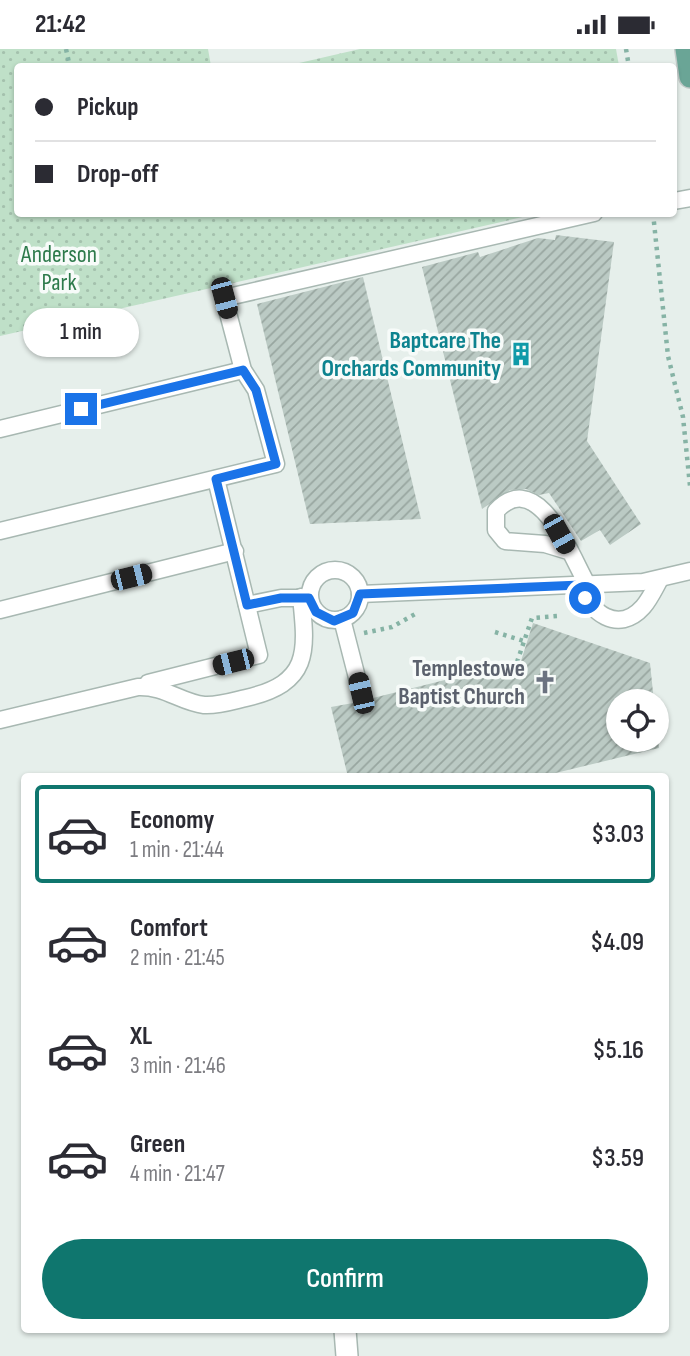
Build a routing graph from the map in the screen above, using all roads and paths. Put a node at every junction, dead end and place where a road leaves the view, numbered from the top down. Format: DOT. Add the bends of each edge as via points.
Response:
graph roads {
  1 [pos="685,49"];
  2 [pos="690,77"];
  3 [pos="577,217"];
  4 [pos="653,217"];
  5 [pos="243,370"];
  6 [pos="0,429"];
  7 [pos="216,479"];
  8 [pos="690,486"];
  9 [pos="0,531"];
  10 [pos="235,551"];
  11 [pos="568,551"];
  12 [pos="690,571"];
  13 [pos="660,579"];
  14 [pos="584,584"];
  15 [pos="360,594"];
  16 [pos="305,597"];
  17 [pos="247,605"];
  18 [pos="0,610"];
  19 [pos="425,611"];
  20 [pos="558,616"];
  21 [pos="342,619"];
  22 [pos="495,632"];
  23 [pos="347,636"];
  24 [pos="524,641"];
  25 [pos="517,662"];
  26 [pos="132,688"];
  27 [pos="363,701"];
  28 [pos="0,720"];
  29 [pos="345,1333"];
  30 [pos="347,1356"];
  1 -- 2 [label="main road"];
  3 -- 5 [label="lane" via="224,298"];
  4 -- 8 [label="path" via="669,366 683,417"];
  5 -- 6 [label="lane"];
  5 -- 7 [label="lane" via="256,390 276,464"];
  7 -- 9 [label="lane"];
  7 -- 10 [label="lane"];
  10 -- 17 [label="lane"];
  10 -- 18 [label="lane"];
  11 -- 11 [label="lane" via="505,541 496,530 497,509 517,499 531,500 546,513"];
  11 -- 14 [label="lane"];
  12 -- 13 [label="lane"];
  13 -- 14 [label="lane"];
  13 -- 14 [label="lane" via="640,610 621,618 593,610"];
  14 -- 15 [label="lane"];
  15 -- 16 [label="lane" via="351,575 333,566 316,578"];
  15 -- 21 [label="lane" via="356,609"];
  16 -- 17 [label="lane"];
  16 -- 21 [label="lane" via="320,615"];
  16 -- 26 [label="lane" via="304,657 296,672 274,690 207,705 160,688"];
  17 -- 26 [label="lane" via="259,655"];
  19 -- 23 [label="path" via="392,627"];
  20 -- 24 [label="path" via="532,618"];
  21 -- 23 [label="lane"];
  22 -- 24 [label="path"];
  23 -- 27 [label="lane"];
  24 -- 25 [label="path"];
  26 -- 28 [label="lane"];
  29 -- 30 [label="street"];
}
